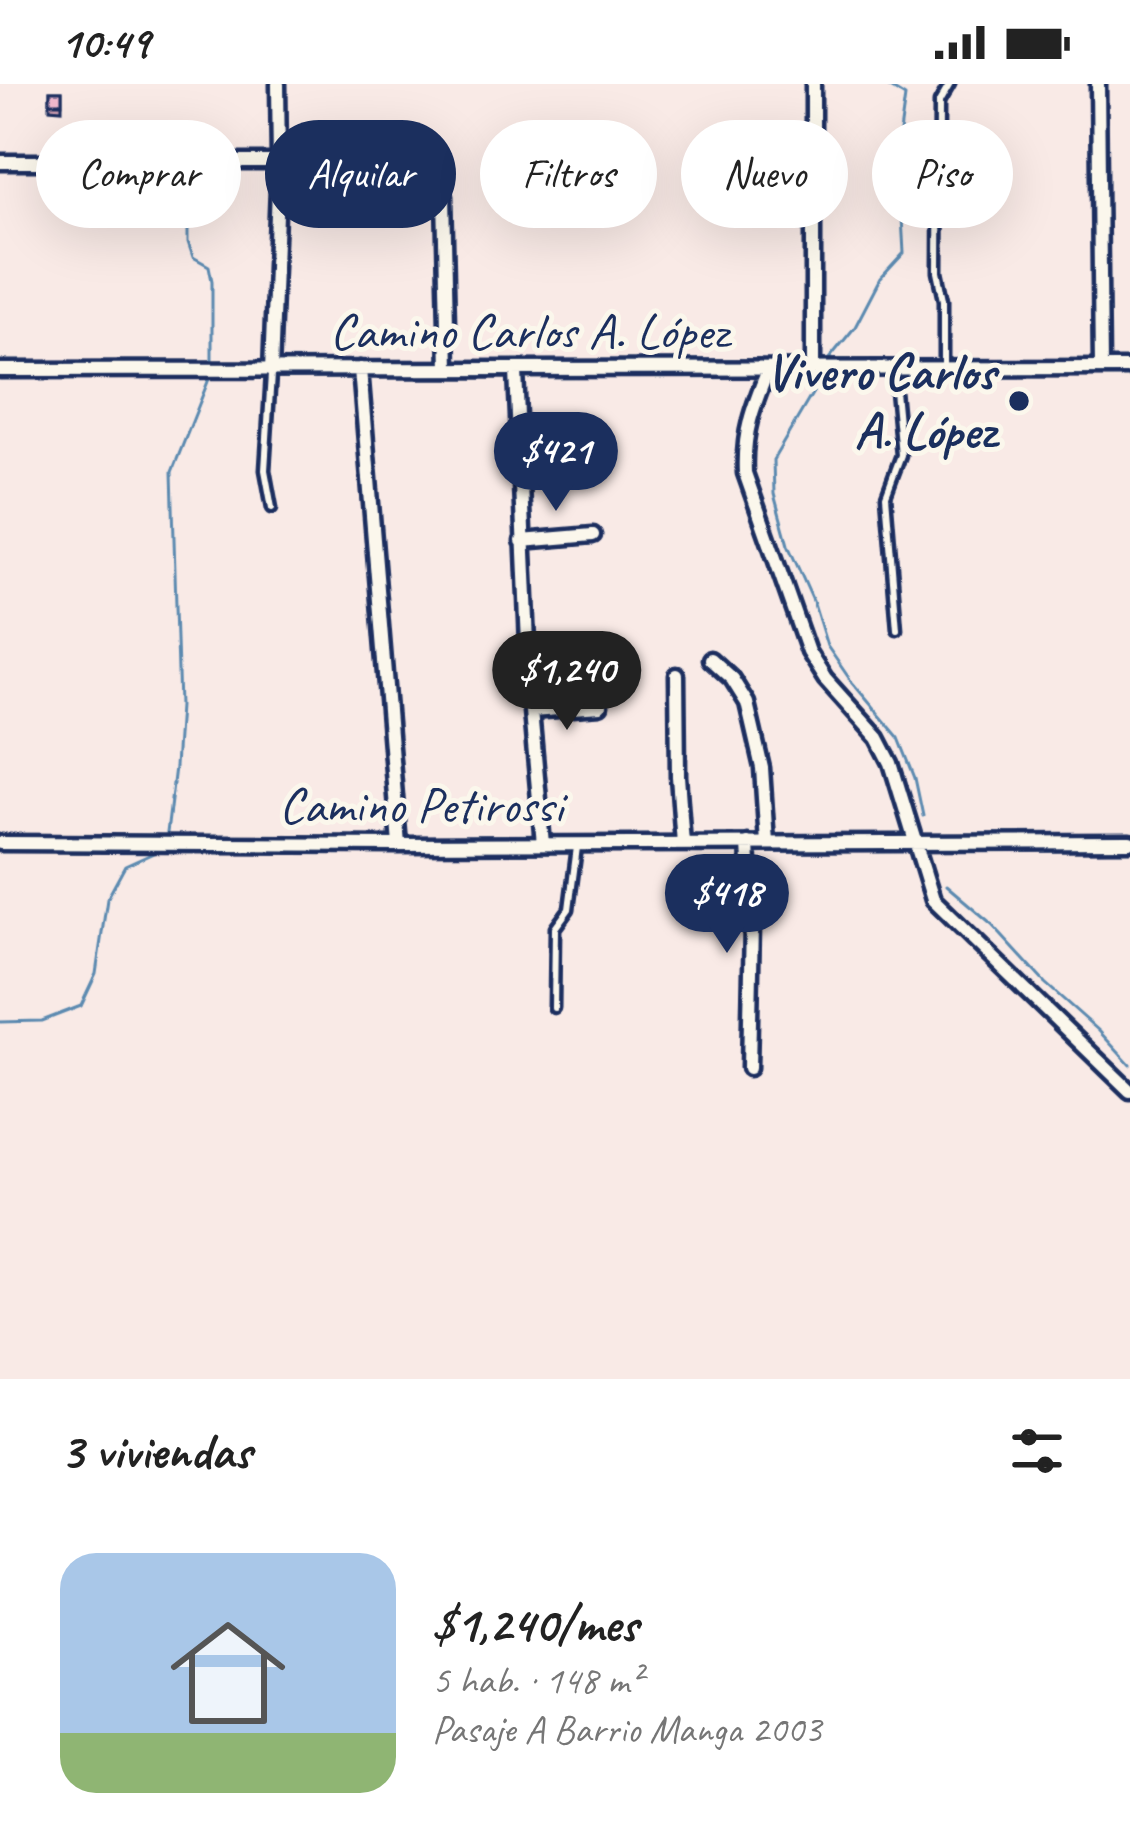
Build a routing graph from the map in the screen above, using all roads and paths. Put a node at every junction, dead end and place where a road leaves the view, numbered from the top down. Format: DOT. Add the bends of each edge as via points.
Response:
graph roads {
  1 [pos="278,84"];
  2 [pos="813,84"];
  3 [pos="950,84"];
  4 [pos="1098,84"];
  5 [pos="278,120"];
  6 [pos="0,161"];
  7 [pos="265,162"];
  8 [pos="276,228"];
  9 [pos="445,228"];
  10 [pos="1101,368"];
  11 [pos="1130,368"];
  12 [pos="360,369"];
  13 [pos="448,369"];
  14 [pos="893,369"];
  15 [pos="944,369"];
  16 [pos="0,370"];
  17 [pos="516,370"];
  18 [pos="768,370"];
  19 [pos="813,370"];
  20 [pos="271,371"];
  21 [pos="272,508"];
  22 [pos="593,535"];
  23 [pos="523,541"];
  24 [pos="897,629"];
  25 [pos="710,659"];
  26 [pos="677,675"];
  27 [pos="600,706"];
  28 [pos="531,711"];
  29 [pos="0,842"];
  30 [pos="1130,842"];
  31 [pos="748,843"];
  32 [pos="766,843"];
  33 [pos="913,843"];
  34 [pos="544,844"];
  35 [pos="578,844"];
  36 [pos="683,844"];
  37 [pos="399,845"];
  38 [pos="554,1008"];
  39 [pos="749,1068"];
  40 [pos="1130,1091"];
  1 -- 5 [label="street"];
  2 -- 19 [label="street"];
  3 -- 15 [label="lane" via="939,104"];
  4 -- 10 [label="street"];
  6 -- 7 [label="street"];
  8 -- 20 [label="street"];
  9 -- 13 [label="street"];
  10 -- 11 [label="street, Camino Carlos A. López"];
  10 -- 15 [label="street, Camino Carlos A. López"];
  12 -- 13 [label="street, Camino Carlos A. López"];
  12 -- 20 [label="street, Camino Carlos A. López"];
  12 -- 37 [label="street"];
  13 -- 17 [label="street, Camino Carlos A. López"];
  14 -- 15 [label="street, Camino Carlos A. López"];
  14 -- 19 [label="street, Camino Carlos A. López"];
  14 -- 24 [label="lane" via="901,454 886,495"];
  16 -- 20 [label="street, Camino Carlos A. López"];
  17 -- 18 [label="street, Camino Carlos A. López"];
  17 -- 23 [label="street"];
  18 -- 19 [label="street, Camino Carlos A. López"];
  18 -- 33 [label="street" via="743,443 745,473 808,652 878,738"];
  20 -- 21 [label="lane" via="265,470"];
  22 -- 23 [label="street"];
  23 -- 28 [label="street"];
  25 -- 32 [label="street" via="747,703 762,768"];
  26 -- 36 [label="street"];
  27 -- 28 [label="street"];
  28 -- 34 [label="street"];
  29 -- 37 [label="street, Camino Petirossi"];
  30 -- 33 [label="street, Camino Petirossi"];
  31 -- 32 [label="street, Camino Petirossi"];
  31 -- 36 [label="street, Camino Petirossi"];
  31 -- 39 [label="street"];
  32 -- 33 [label="street, Camino Petirossi"];
  33 -- 40 [label="street" via="933,900"];
  34 -- 35 [label="street, Camino Petirossi"];
  34 -- 37 [label="street, Camino Petirossi"];
  35 -- 36 [label="street, Camino Petirossi"];
  35 -- 38 [label="lane" via="569,909 555,928"];
}
